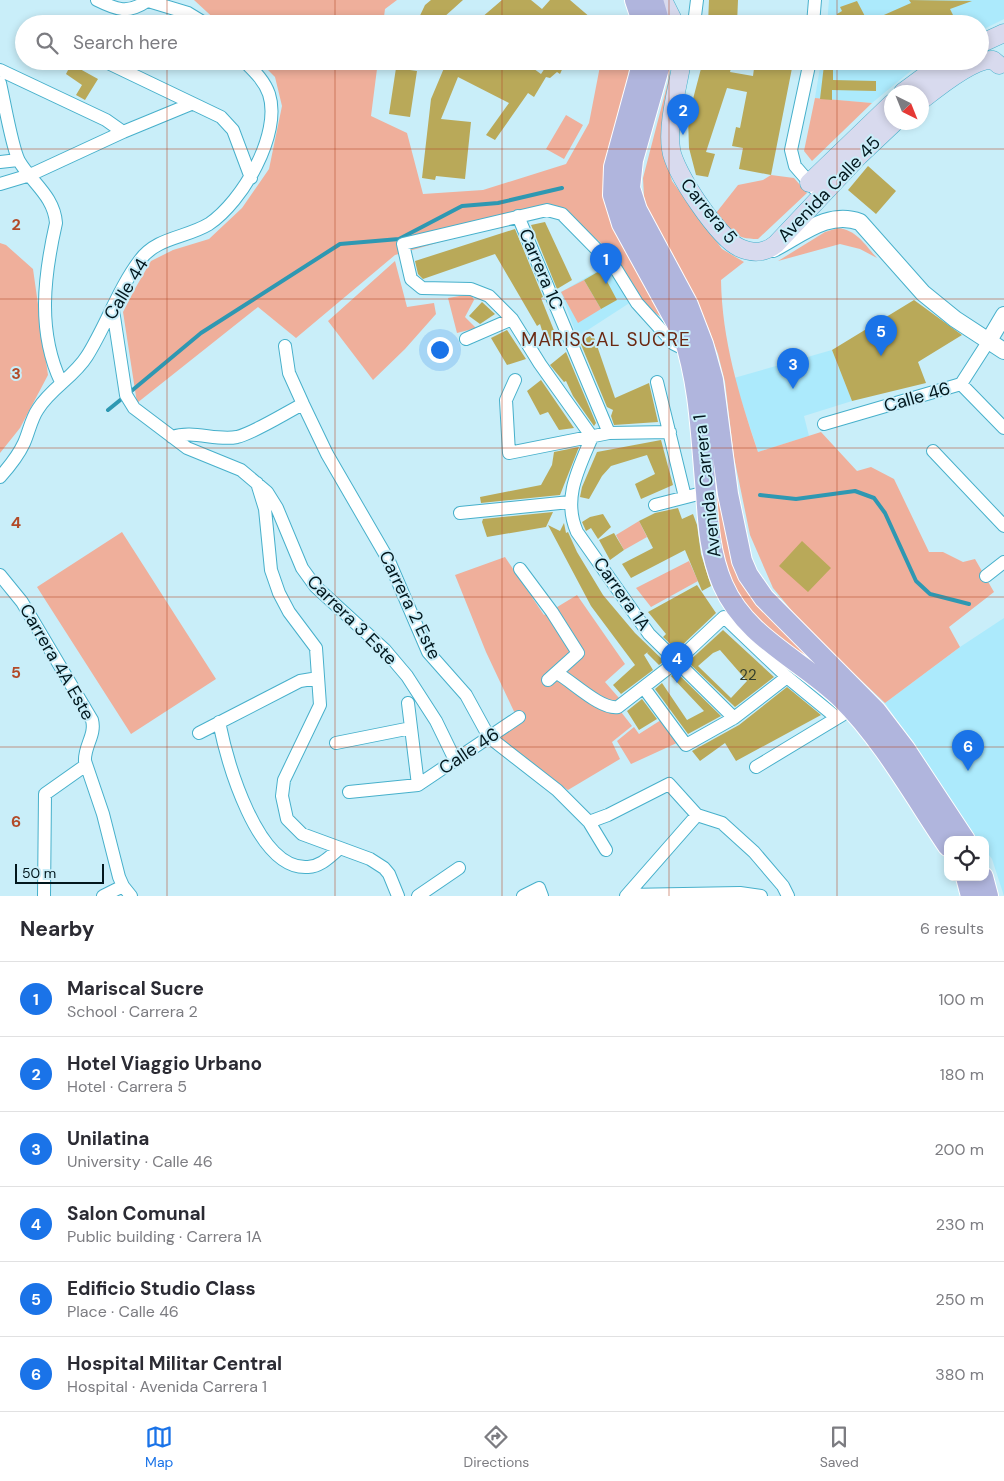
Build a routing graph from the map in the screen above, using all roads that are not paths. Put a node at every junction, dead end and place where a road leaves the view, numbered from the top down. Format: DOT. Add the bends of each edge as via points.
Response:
graph roads {
  1 [pos="97,0"];
  2 [pos="635,0"];
  3 [pos="653,0"];
  4 [pos="663,0"];
  5 [pos="698,0"];
  6 [pos="814,0"];
  7 [pos="146,1"];
  8 [pos="191,15"];
  9 [pos="640,15"];
  10 [pos="657,15"];
  11 [pos="670,15"];
  12 [pos="696,15"];
  13 [pos="813,15"];
  14 [pos="1004,33"];
  15 [pos="989,40"];
  16 [pos="989,61"];
  17 [pos="1002,64"];
  18 [pos="0,70"];
  19 [pos="122,70"];
  20 [pos="253,70"];
  21 [pos="641,70"];
  22 [pos="658,70"];
  23 [pos="681,70"];
  24 [pos="808,70"];
  25 [pos="933,70"];
  26 [pos="967,70"];
  27 [pos="0,82"];
  28 [pos="913,85"];
  29 [pos="929,95"];
  30 [pos="191,104"];
  31 [pos="884,111"];
  32 [pos="887,130"];
  33 [pos="123,132"];
  34 [pos="18,160"];
  35 [pos="0,162"];
  36 [pos="30,175"];
  37 [pos="251,178"];
  38 [pos="810,183"];
  39 [pos="0,184"];
  40 [pos="821,196"];
  41 [pos="518,216"];
  42 [pos="762,252"];
  43 [pos="112,310"];
  44 [pos="1004,315"];
  45 [pos="512,319"];
  46 [pos="466,339"];
  47 [pos="988,342"];
  48 [pos="285,346"];
  49 [pos="688,351"];
  50 [pos="1004,351"];
  51 [pos="515,380"];
  52 [pos="62,382"];
  53 [pos="657,382"];
  54 [pos="961,384"];
  55 [pos="303,404"];
  56 [pos="824,424"];
  57 [pos="1004,428"];
  58 [pos="670,432"];
  59 [pos="609,433"];
  60 [pos="172,437"];
  61 [pos="592,437"];
  62 [pos="933,451"];
  63 [pos="0,477"];
  64 [pos="256,481"];
  65 [pos="706,492"];
  66 [pos="685,497"];
  67 [pos="570,502"];
  68 [pos="655,505"];
  69 [pos="460,513"];
  70 [pos="1004,526"];
  71 [pos="1004,562"];
  72 [pos="520,569"];
  73 [pos="0,575"];
  74 [pos="986,576"];
  75 [pos="676,662"];
  76 [pos="787,677"];
  77 [pos="318,678"];
  78 [pos="644,688"];
  79 [pos="408,703"];
  80 [pos="844,714"];
  81 [pos="519,717"];
  82 [pos="734,718"];
  83 [pos="219,722"];
  84 [pos="411,728"];
  85 [pos="199,733"];
  86 [pos="489,737"];
  87 [pos="336,743"];
  88 [pos="455,760"];
  89 [pos="86,765"];
  90 [pos="756,767"];
  91 [pos="418,785"];
  92 [pos="349,792"];
  93 [pos="697,815"];
  94 [pos="589,822"];
  95 [pos="962,836"];
  96 [pos="944,841"];
  97 [pos="340,848"];
  98 [pos="606,850"];
  99 [pos="459,868"];
  100 [pos="967,881"];
  101 [pos="984,881"];
  102 [pos="123,886"];
  103 [pos="540,892"];
  104 [pos="626,895"];
  105 [pos="44,896"];
  106 [pos="104,896"];
  107 [pos="131,896"];
  108 [pos="398,896"];
  109 [pos="418,896"];
  110 [pos="523,896"];
  111 [pos="761,896"];
  112 [pos="788,896"];
  113 [pos="971,896"];
  114 [pos="988,896"];
  1 -- 7 [label="street" via="123,10 132,10"];
  2 -- 9 [label="main road"];
  3 -- 10 [label="main road"];
  4 -- 11 [label="main road"];
  5 -- 12 [label="street"];
  6 -- 13 [label="street"];
  7 -- 8 [label="street"];
  14 -- 15 [label="main road"];
  16 -- 17 [label="main road"];
  18 -- 33 [label="street" via="106,120"];
  19 -- 30 [label="street"];
  20 -- 37 [label="street, Calle 44" via="263,81 271,104 271,115 263,152"];
  21 -- 49 [label="main road, Avenida Carrera 1" via="614,167 613,195 622,224 683,335"];
  22 -- 95 [label="main road, Avenida Carrera 1" via="633,160 630,188 637,210 691,312 708,360 728,494 742,561 764,598 876,712 905,749"];
  23 -- 42 [label="main road, Carrera 5" via="670,134 677,172 729,241 742,249"];
  24 -- 38 [label="street" via="791,150 795,166"];
  25 -- 28 [label="main road"];
  26 -- 29 [label="main road"];
  27 -- 34 [label="street"];
  30 -- 33 [label="street"];
  30 -- 37 [label="street" via="221,117 228,124"];
  31 -- 38 [label="main road, Avenida Calle 45"];
  32 -- 40 [label="main road, Avenida Calle 45"];
  33 -- 36 [label="street"];
  34 -- 35 [label="street"];
  34 -- 36 [label="street"];
  36 -- 39 [label="street"];
  36 -- 52 [label="street" via="50,201 56,216 47,266 45,314 51,357"];
  37 -- 43 [label="street, Calle 44" via="229,208 211,222 152,248 137,264"];
  38 -- 40 [label="street"];
  40 -- 42 [label="main road, Avenida Calle 45" via="776,244"];
  41 -- 45 [label="street" via="403,244 411,279 422,288 471,289 489,296"];
  41 -- 49 [label="street" via="547,210 562,214 616,269 638,303 674,344"];
  41 -- 59 [label="street, Carrera 1C"];
  42 -- 47 [label="street" via="772,250 829,220 849,218 860,222 924,293"];
  43 -- 52 [label="street, Calle 44" via="88,355"];
  43 -- 60 [label="street, Carrera 3 Este" via="126,395 134,408"];
  44 -- 47 [label="street, Calle 46"];
  45 -- 46 [label="street"];
  45 -- 61 [label="street"];
  47 -- 50 [label="street"];
  47 -- 54 [label="street, Calle 46"];
  48 -- 55 [label="street, Carrera 2 Este" via="289,373"];
  49 -- 65 [label="main road, Avenida Carrera 1" via="700,416"];
  51 -- 61 [label="street" via="506,400 509,453"];
  52 -- 63 [label="street, Calle 44" via="46,397 19,452"];
  53 -- 58 [label="street"];
  54 -- 56 [label="street, Calle 46"];
  54 -- 57 [label="street"];
  55 -- 60 [label="street" via="239,436 182,434"];
  55 -- 86 [label="street, Carrera 2 Este" via="327,454 389,561 428,652 466,695"];
  58 -- 59 [label="street"];
  58 -- 66 [label="street"];
  59 -- 61 [label="street"];
  60 -- 64 [label="street, Carrera 3 Este" via="186,448 240,470"];
  61 -- 67 [label="street" via="576,476"];
  62 -- 70 [label="street"];
  64 -- 77 [label="street" via="265,509 271,570 289,612 316,648"];
  64 -- 88 [label="street, Carrera 3 Este" via="277,508 302,568 315,586 385,650 407,676 436,721"];
  65 -- 66 [label="street"];
  65 -- 80 [label="main road, Avenida Carrera 1" via="715,565 731,602 756,631 828,687"];
  66 -- 68 [label="street"];
  67 -- 69 [label="street"];
  67 -- 75 [label="street, Carrera 1A" via="577,532 649,634"];
  71 -- 74 [label="street"];
  72 -- 78 [label="street" via="578,653 552,677 611,708 618,707"];
  73 -- 89 [label="street, Carrera 4A Este" via="22,602 90,716 94,729 85,752"];
  75 -- 76 [label="street" via="724,617"];
  75 -- 78 [label="street"];
  75 -- 82 [label="street, Carrera 1A"];
  76 -- 80 [label="street"];
  76 -- 82 [label="street"];
  77 -- 83 [label="street" via="300,681"];
  77 -- 97 [label="street" via="320,705 284,780 284,808 287,820 302,834"];
  78 -- 82 [label="street" via="686,745"];
  79 -- 84 [label="street"];
  80 -- 90 [label="street"];
  80 -- 96 [label="main road, Avenida Carrera 1"];
  81 -- 86 [label="street, Calle 46"];
  83 -- 85 [label="street"];
  83 -- 97 [label="street" via="243,801 267,846 298,867 322,863"];
  84 -- 87 [label="street"];
  84 -- 91 [label="street"];
  86 -- 88 [label="street, Calle 46"];
  86 -- 94 [label="street, Carrera 2 Este" via="534,770"];
  88 -- 91 [label="street, Calle 46"];
  89 -- 102 [label="street, Carrera 4A Este" via="104,814"];
  89 -- 105 [label="street" via="45,794"];
  91 -- 92 [label="street"];
  93 -- 94 [label="street" via="669,784"];
  93 -- 104 [label="street"];
  93 -- 112 [label="street" via="722,823 754,852"];
  94 -- 98 [label="street, Carrera 2 Este"];
  97 -- 108 [label="street" via="384,868"];
  99 -- 109 [label="street"];
  100 -- 113 [label="main road"];
  101 -- 114 [label="main road"];
  102 -- 106 [label="street"];
  102 -- 107 [label="street, Carrera 4A Este"];
  103 -- 110 [label="street"];
  104 -- 111 [label="street" via="740,893"];
}
